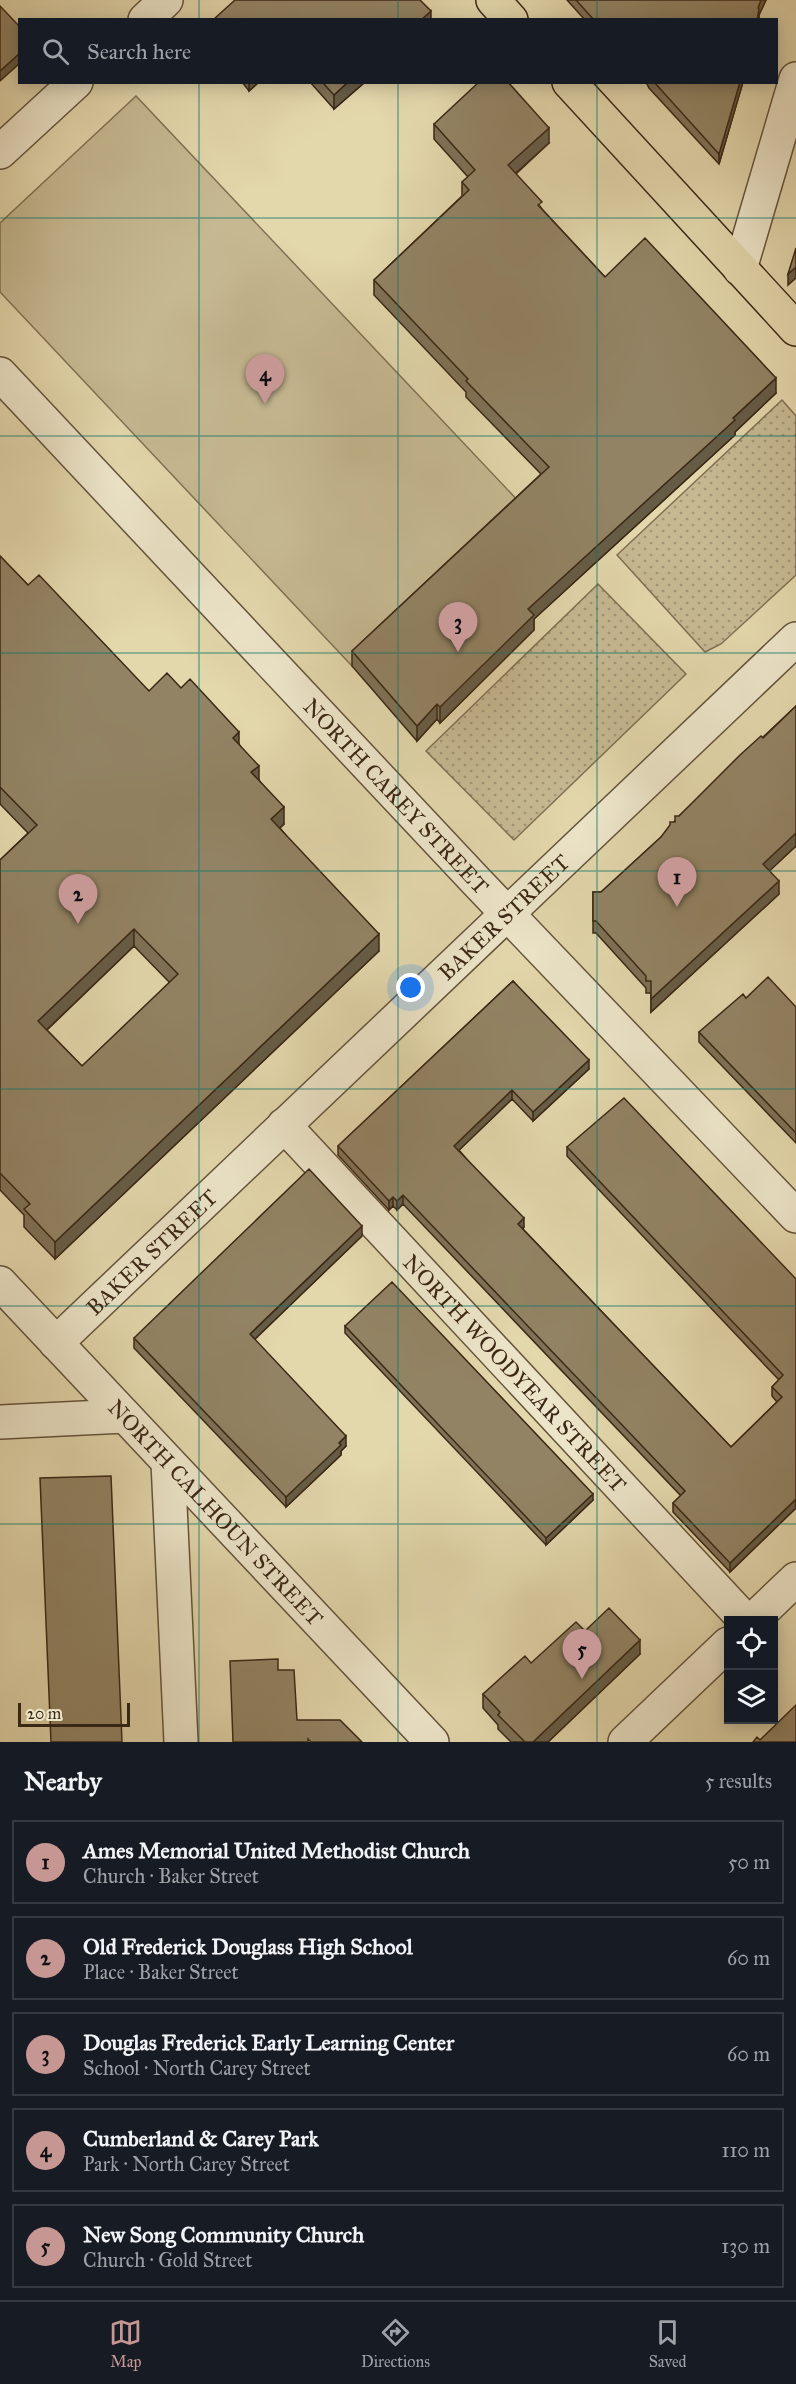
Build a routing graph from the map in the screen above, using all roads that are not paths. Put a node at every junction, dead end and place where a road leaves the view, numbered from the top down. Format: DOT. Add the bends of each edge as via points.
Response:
graph roads {
  1 [pos="166,0"];
  2 [pos="493,0"];
  3 [pos="147,18"];
  4 [pos="509,18"];
  5 [pos="796,79"];
  6 [pos="74,84"];
  7 [pos="570,84"];
  8 [pos="0,152"];
  9 [pos="740,269"];
  10 [pos="796,329"];
  11 [pos="0,374"];
  12 [pos="796,639"];
  13 [pos="508,913"];
  14 [pos="284,1125"];
  15 [pos="796,1216"];
  16 [pos="0,1283"];
  17 [pos="56,1342"];
  18 [pos="125,1416"];
  19 [pos="0,1422"];
  20 [pos="168,1462"];
  21 [pos="796,1580"];
  22 [pos="741,1616"];
  23 [pos="757,1616"];
  24 [pos="724,1649"];
  25 [pos="181,1742"];
  26 [pos="432,1742"];
  27 [pos="625,1742"];
  1 -- 3 [label="street"];
  2 -- 4 [label="main road"];
  5 -- 9 [label="street"];
  6 -- 8 [label="street"];
  7 -- 9 [label="main road"];
  9 -- 10 [label="main road"];
  11 -- 13 [label="street, NORTH CAREY STREET"];
  12 -- 13 [label="street, BAKER STREET"];
  13 -- 14 [label="street, BAKER STREET"];
  13 -- 15 [label="street, NORTH CAREY STREET"];
  14 -- 17 [label="street, BAKER STREET"];
  14 -- 22 [label="street, NORTH WOODYEAR STREET"];
  16 -- 17 [label="street, NORTH CALHOUN STREET"];
  17 -- 18 [label="street, NORTH CALHOUN STREET"];
  18 -- 19 [label="street"];
  18 -- 20 [label="street, NORTH CALHOUN STREET"];
  20 -- 25 [label="street"];
  20 -- 26 [label="street, NORTH CALHOUN STREET"];
  21 -- 23 [label="street"];
  24 -- 27 [label="street"];
}
